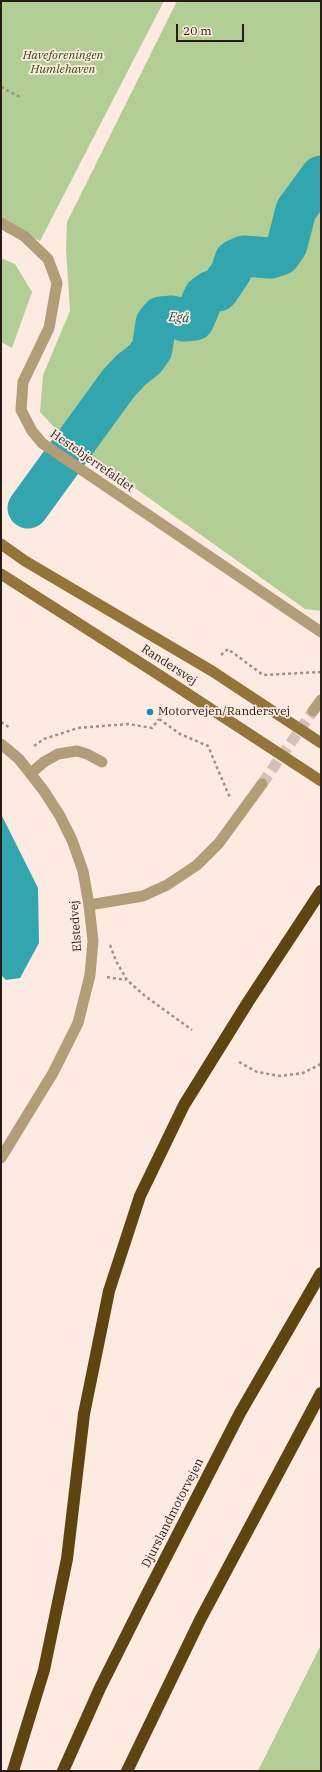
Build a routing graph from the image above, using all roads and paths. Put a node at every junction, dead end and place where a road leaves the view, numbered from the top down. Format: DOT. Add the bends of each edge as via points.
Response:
graph roads {
  1 [pos="1,87"];
  2 [pos="22,98"];
  3 [pos="1,223"];
  4 [pos="1,544"];
  5 [pos="1,574"];
  6 [pos="321,632"];
  7 [pos="221,655"];
  8 [pos="321,672"];
  9 [pos="321,700"];
  10 [pos="313,711"];
  11 [pos="162,714"];
  12 [pos="159,719"];
  13 [pos="321,743"];
  14 [pos="1,744"];
  15 [pos="18,759"];
  16 [pos="102,762"];
  17 [pos="31,773"];
  18 [pos="321,781"];
  19 [pos="262,784"];
  20 [pos="238,817"];
  21 [pos="321,891"];
  22 [pos="89,905"];
  23 [pos="239,1062"];
  24 [pos="321,1064"];
  25 [pos="1,1158"];
  26 [pos="321,1274"];
  27 [pos="321,1393"];
  28 [pos="13,1771"];
  29 [pos="63,1771"];
  30 [pos="127,1771"];
  1 -- 2 [label="path"];
  3 -- 6 [label="street, Hestebjerrefaldet" via="24,236 48,259 57,282 49,328 23,382 21,410 32,431 42,443"];
  4 -- 13 [label="main road, Randersvej" via="212,671"];
  5 -- 18 [label="main road, Randersvej"];
  7 -- 8 [label="path" via="228,649 263,675"];
  9 -- 10 [label="street"];
  11 -- 12 [label="path"];
  12 -- 15 [label="path" via="152,728 128,724 61,732 44,739"];
  12 -- 20 [label="path" via="180,734 208,746"];
  14 -- 15 [label="street, Elstedvej"];
  15 -- 17 [label="street, Elstedvej"];
  16 -- 17 [label="street" via="76,750 58,754"];
  17 -- 22 [label="street, Elstedvej" via="60,816 72,840 83,871"];
  19 -- 20 [label="street"];
  20 -- 22 [label="street" via="219,843 197,865 167,885 143,896"];
  21 -- 28 [label="highway" via="184,1105 140,1196 109,1291 84,1414 67,1559 44,1670"];
  22 -- 25 [label="street, Elstedvej" via="93,941 90,975 78,1023 53,1073"];
  23 -- 24 [label="path" via="257,1072 280,1076 303,1073"];
  26 -- 29 [label="highway, Djurslandmotorvejen" via="237,1420 100,1688"];
  27 -- 30 [label="highway" via="200,1620"];
}
